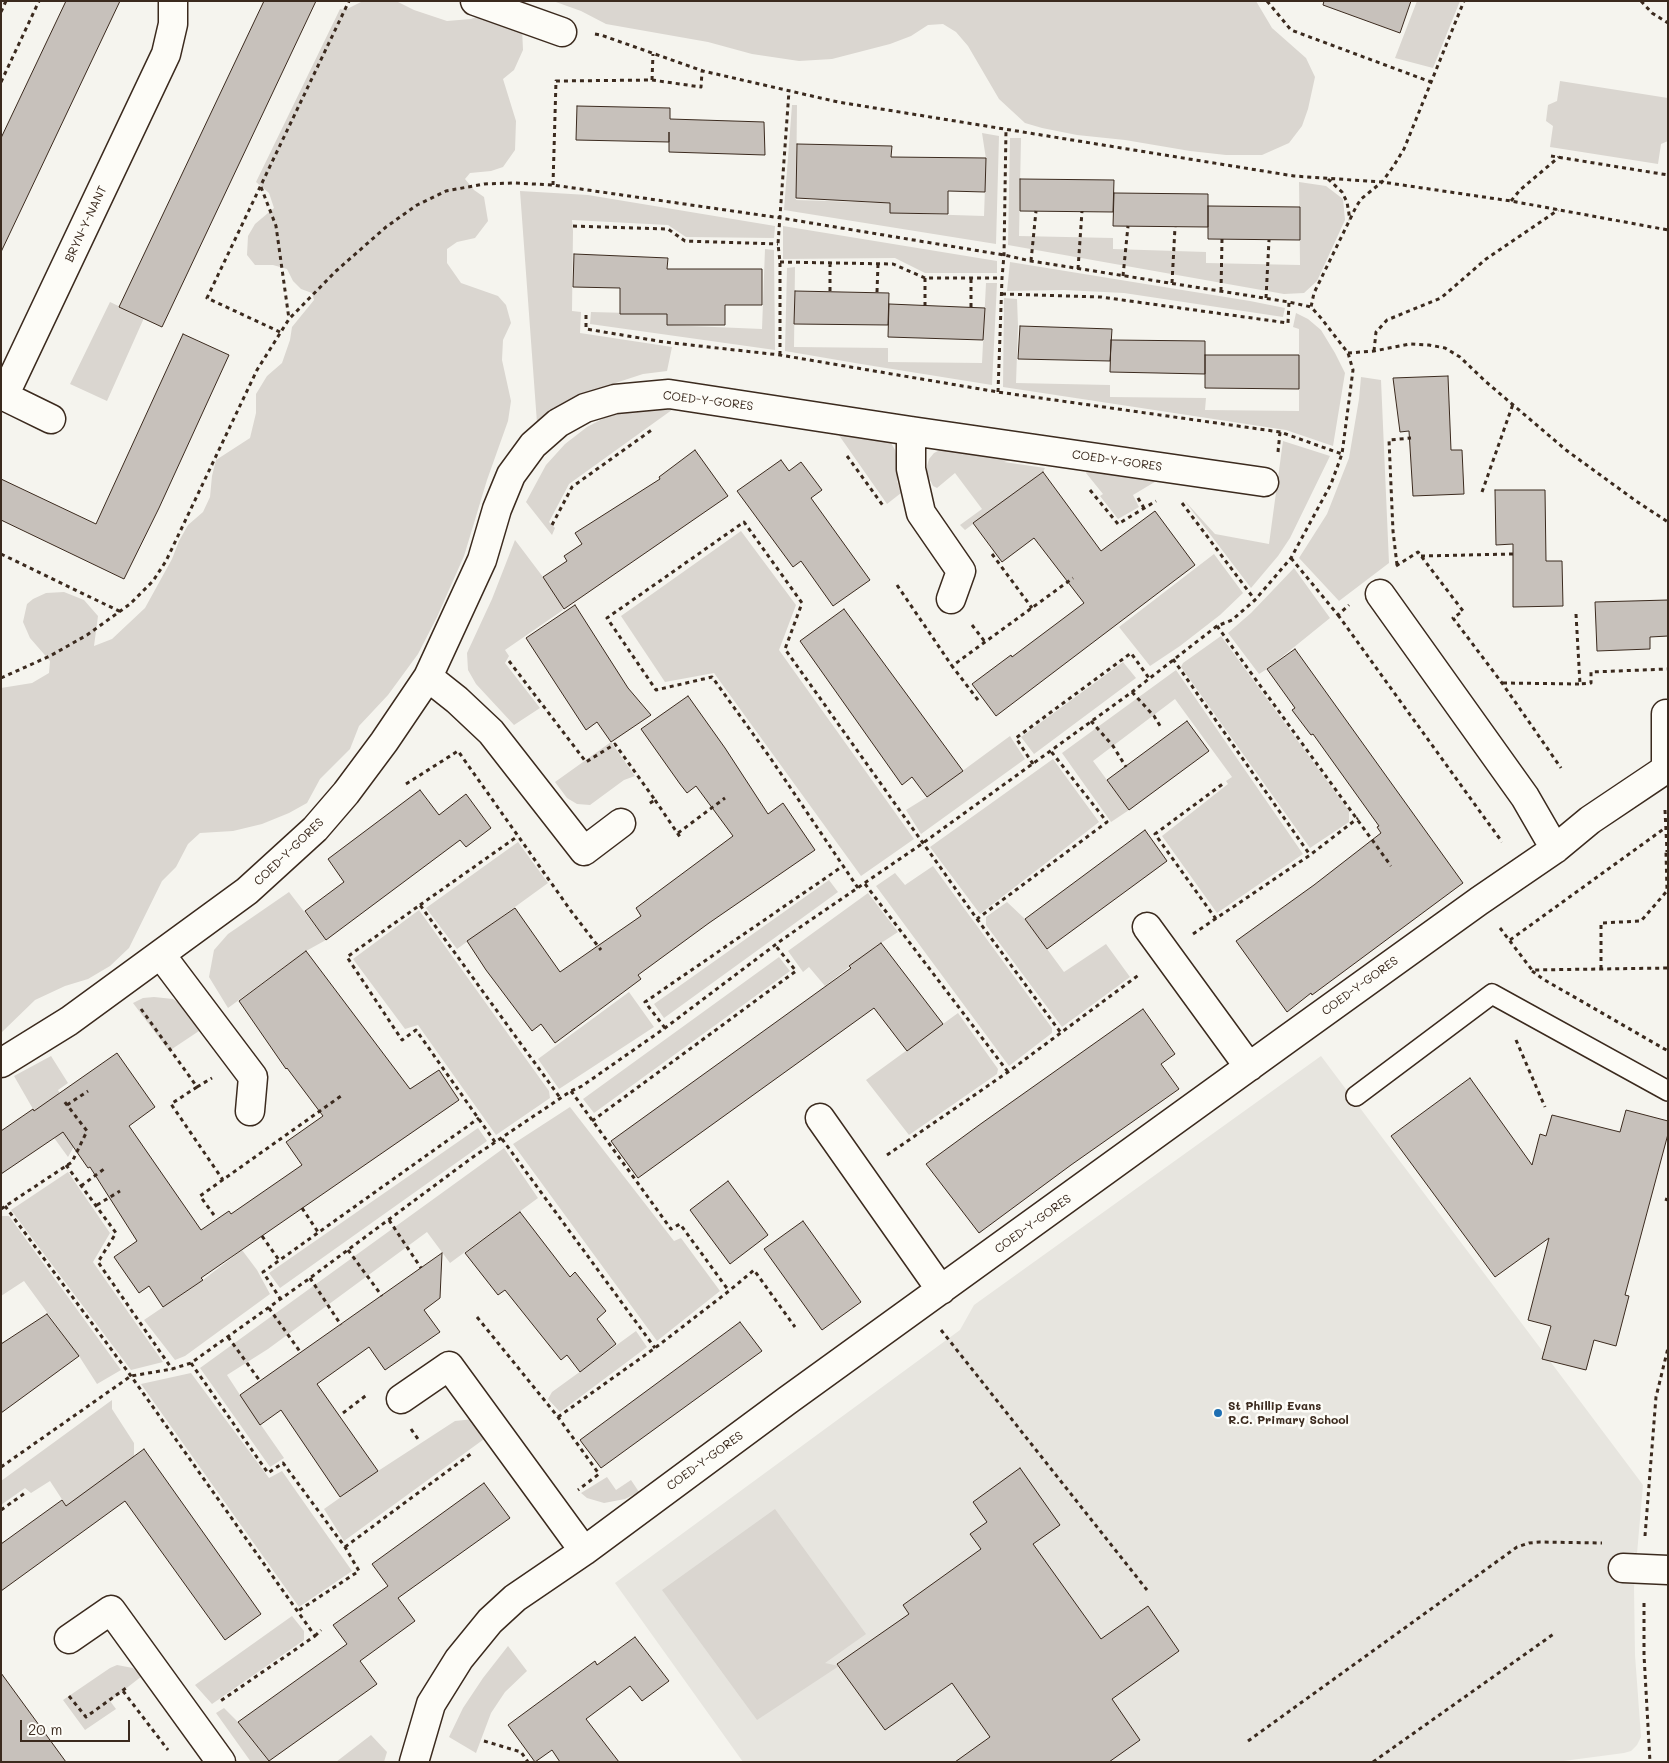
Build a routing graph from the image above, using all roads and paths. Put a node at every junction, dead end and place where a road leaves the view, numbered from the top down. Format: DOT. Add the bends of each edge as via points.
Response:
graph roads {
  1 [pos="6,1"];
  2 [pos="39,1"];
  3 [pos="174,1"];
  4 [pos="349,1"];
  5 [pos="475,1"];
  6 [pos="1267,1"];
  7 [pos="1464,1"];
  8 [pos="1641,1"];
  9 [pos="1,12"];
  10 [pos="1668,23"];
  11 [pos="562,32"];
  12 [pos="653,54"];
  13 [pos="702,71"];
  14 [pos="652,80"];
  15 [pos="1,82"];
  16 [pos="1431,82"];
  17 [pos="789,91"];
  18 [pos="1006,129"];
  19 [pos="1551,156"];
  20 [pos="1559,157"];
  21 [pos="1668,175"];
  22 [pos="1327,178"];
  23 [pos="1382,182"];
  24 [pos="552,185"];
  25 [pos="261,187"];
  26 [pos="1511,201"];
  27 [pos="1558,209"];
  28 [pos="1036,211"];
  29 [pos="1082,211"];
  30 [pos="781,218"];
  31 [pos="1350,220"];
  32 [pos="573,226"];
  33 [pos="1128,226"];
  34 [pos="1175,227"];
  35 [pos="1668,230"];
  36 [pos="1222,240"];
  37 [pos="1269,240"];
  38 [pos="778,244"];
  39 [pos="1004,255"];
  40 [pos="1031,261"];
  41 [pos="780,262"];
  42 [pos="830,264"];
  43 [pos="878,264"];
  44 [pos="1078,269"];
  45 [pos="1124,276"];
  46 [pos="925,278"];
  47 [pos="971,278"];
  48 [pos="1002,278"];
  49 [pos="1172,283"];
  50 [pos="830,291"];
  51 [pos="877,292"];
  52 [pos="1221,292"];
  53 [pos="1002,294"];
  54 [pos="1266,298"];
  55 [pos="1289,302"];
  56 [pos="925,306"];
  57 [pos="970,307"];
  58 [pos="1311,307"];
  59 [pos="586,315"];
  60 [pos="289,319"];
  61 [pos="280,332"];
  62 [pos="1374,351"];
  63 [pos="1348,353"];
  64 [pos="780,355"];
  65 [pos="998,392"];
  66 [pos="1512,404"];
  67 [pos="50,419"];
  68 [pos="658,426"];
  69 [pos="911,431"];
  70 [pos="1411,438"];
  71 [pos="843,450"];
  72 [pos="1342,454"];
  73 [pos="1264,482"];
  74 [pos="1088,488"];
  75 [pos="1482,492"];
  76 [pos="1178,499"];
  77 [pos="1158,500"];
  78 [pos="887,512"];
  79 [pos="1668,522"];
  80 [pos="552,525"];
  81 [pos="991,553"];
  82 [pos="1,554"];
  83 [pos="1513,554"];
  84 [pos="1421,556"];
  85 [pos="1397,565"];
  86 [pos="1073,578"];
  87 [pos="897,585"];
  88 [pos="1380,594"];
  89 [pos="951,599"];
  90 [pos="1256,600"];
  91 [pos="1032,608"];
  92 [pos="121,612"];
  93 [pos="1576,614"];
  94 [pos="1338,615"];
  95 [pos="1217,626"];
  96 [pos="1172,659"];
  97 [pos="509,661"];
  98 [pos="952,666"];
  99 [pos="1668,669"];
  100 [pos="428,677"];
  101 [pos="1,678"];
  102 [pos="1149,678"];
  103 [pos="1502,683"];
  104 [pos="1580,684"];
  105 [pos="1132,692"];
  106 [pos="978,700"];
  107 [pos="1666,714"];
  108 [pos="1091,721"];
  109 [pos="1162,729"];
  110 [pos="1050,750"];
  111 [pos="1033,764"];
  112 [pos="1126,766"];
  113 [pos="1224,783"];
  114 [pos="406,784"];
  115 [pos="725,798"];
  116 [pos="655,800"];
  117 [pos="1665,802"];
  118 [pos="1358,818"];
  119 [pos="622,823"];
  120 [pos="1665,828"];
  121 [pos="518,836"];
  122 [pos="1502,842"];
  123 [pos="923,844"];
  124 [pos="1554,849"];
  125 [pos="1667,852"];
  126 [pos="1310,854"];
  127 [pos="843,866"];
  128 [pos="1391,866"];
  129 [pos="866,884"];
  130 [pos="858,888"];
  131 [pos="1479,901"];
  132 [pos="420,905"];
  133 [pos="978,918"];
  134 [pos="1216,919"];
  135 [pos="1147,927"];
  136 [pos="1510,940"];
  137 [pos="775,945"];
  138 [pos="601,950"];
  139 [pos="1166,952"];
  140 [pos="161,955"];
  141 [pos="1668,968"];
  142 [pos="1601,969"];
  143 [pos="1532,970"];
  144 [pos="122,983"];
  145 [pos="665,1028"];
  146 [pos="1061,1032"];
  147 [pos="1516,1040"];
  148 [pos="1668,1050"];
  149 [pos="1,1063"];
  150 [pos="1249,1067"];
  151 [pos="1008,1072"];
  152 [pos="88,1091"];
  153 [pos="571,1091"];
  154 [pos="1668,1091"];
  155 [pos="340,1096"];
  156 [pos="1356,1096"];
  157 [pos="561,1099"];
  158 [pos="64,1102"];
  159 [pos="66,1105"];
  160 [pos="1545,1108"];
  161 [pos="250,1111"];
  162 [pos="479,1118"];
  163 [pos="820,1118"];
  164 [pos="592,1121"];
  165 [pos="501,1138"];
  166 [pos="495,1142"];
  167 [pos="66,1165"];
  168 [pos="104,1169"];
  169 [pos="858,1173"];
  170 [pos="223,1180"];
  171 [pos="81,1186"];
  172 [pos="120,1191"];
  173 [pos="5,1206"];
  174 [pos="97,1206"];
  175 [pos="302,1208"];
  176 [pos="1,1209"];
  177 [pos="214,1215"];
  178 [pos="389,1220"];
  179 [pos="318,1232"];
  180 [pos="262,1236"];
  181 [pos="348,1250"];
  182 [pos="279,1260"];
  183 [pos="421,1268"];
  184 [pos="310,1278"];
  185 [pos="729,1291"];
  186 [pos="382,1296"];
  187 [pos="931,1297"];
  188 [pos="281,1300"];
  189 [pos="269,1308"];
  190 [pos="477,1317"];
  191 [pos="341,1325"];
  192 [pos="794,1326"];
  193 [pos="228,1337"];
  194 [pos="655,1348"];
  195 [pos="301,1353"];
  196 [pos="191,1363"];
  197 [pos="172,1369"];
  198 [pos="131,1376"];
  199 [pos="260,1381"];
  200 [pos="373,1391"];
  201 [pos="401,1399"];
  202 [pos="343,1413"];
  203 [pos="558,1417"];
  204 [pos="499,1434"];
  205 [pos="1,1467"];
  206 [pos="25,1492"];
  207 [pos="554,1508"];
  208 [pos="1,1510"];
  209 [pos="1606,1544"];
  210 [pos="345,1547"];
  211 [pos="584,1551"];
  212 [pos="1624,1568"];
  213 [pos="1668,1570"];
  214 [pos="1147,1590"];
  215 [pos="298,1611"];
  216 [pos="321,1630"];
  217 [pos="1555,1633"];
  218 [pos="315,1636"];
  219 [pos="69,1639"];
  220 [pos="153,1669"];
  221 [pos="123,1691"];
  222 [pos="69,1696"];
  223 [pos="192,1722"];
  224 [pos="484,1741"];
  225 [pos="1248,1741"];
  226 [pos="171,1754"];
  227 [pos="415,1761"];
  228 [pos="221,1762"];
  229 [pos="528,1762"];
  230 [pos="1373,1762"];
  1 -- 9 [label="path"];
  2 -- 15 [label="path"];
  3 -- 67 [label="street, BRYN-Y-NANT" via="166,54 4,396"];
  4 -- 25 [label="path"];
  5 -- 11 [label="street"];
  6 -- 16 [label="path" via="1292,30"];
  7 -- 16 [label="path"];
  8 -- 10 [label="path"];
  11 -- 12 [label="path" via="600,35"];
  12 -- 13 [label="path"];
  12 -- 14 [label="path"];
  13 -- 14 [label="path" via="701,87"];
  13 -- 17 [label="path"];
  14 -- 24 [label="path" via="556,81"];
  16 -- 23 [label="path" via="1404,149"];
  17 -- 18 [label="path"];
  17 -- 30 [label="path"];
  18 -- 22 [label="path" via="1294,176"];
  18 -- 39 [label="path"];
  19 -- 20 [label="path"];
  20 -- 21 [label="path"];
  20 -- 26 [label="path"];
  22 -- 23 [label="path"];
  22 -- 31 [label="path" via="1342,192"];
  23 -- 26 [label="path"];
  23 -- 31 [label="path" via="1361,199"];
  24 -- 30 [label="path"];
  24 -- 60 [label="path" via="484,184 446,191 417,205 336,271"];
  25 -- 60 [label="path" via="276,226"];
  25 -- 61 [label="path" via="207,298"];
  26 -- 27 [label="path"];
  27 -- 35 [label="path"];
  27 -- 62 [label="path" via="1486,259 1441,298 1387,320 1376,332"];
  28 -- 40 [label="path"];
  29 -- 44 [label="path"];
  30 -- 38 [label="path"];
  30 -- 39 [label="path"];
  31 -- 58 [label="path" via="1314,293"];
  32 -- 38 [label="path" via="668,229 685,241"];
  33 -- 45 [label="path"];
  34 -- 49 [label="path"];
  36 -- 52 [label="path"];
  37 -- 54 [label="path"];
  38 -- 41 [label="path"];
  39 -- 40 [label="path"];
  39 -- 48 [label="path"];
  40 -- 44 [label="path"];
  41 -- 42 [label="path"];
  41 -- 64 [label="path"];
  42 -- 43 [label="path"];
  42 -- 50 [label="path"];
  43 -- 46 [label="path" via="893,264"];
  43 -- 51 [label="path"];
  44 -- 45 [label="path"];
  45 -- 49 [label="path"];
  46 -- 47 [label="path"];
  46 -- 56 [label="path"];
  47 -- 48 [label="path"];
  47 -- 57 [label="path"];
  48 -- 53 [label="path"];
  49 -- 52 [label="path"];
  52 -- 54 [label="path"];
  53 -- 55 [label="path" via="1101,297 1288,323"];
  53 -- 65 [label="path"];
  54 -- 55 [label="path"];
  55 -- 58 [label="path"];
  58 -- 63 [label="path"];
  59 -- 64 [label="path" via="586,329 664,342"];
  60 -- 61 [label="path"];
  61 -- 92 [label="path" via="257,370 166,561 153,581"];
  62 -- 63 [label="path"];
  62 -- 66 [label="path" via="1410,344 1445,348 1460,357"];
  63 -- 72 [label="path" via="1353,370"];
  64 -- 65 [label="path"];
  65 -- 72 [label="path" via="1285,433"];
  66 -- 75 [label="path"];
  66 -- 79 [label="path" via="1566,450"];
  68 -- 80 [label="path" via="572,487"];
  69 -- 73 [label="street, COED-Y-GORES"];
  69 -- 89 [label="street" via="911,469 921,513 961,571"];
  69 -- 100 [label="street, COED-Y-GORES" via="669,394 615,399 585,408 558,423 533,445 511,475 482,560"];
  70 -- 85 [label="path" via="1389,440"];
  71 -- 78 [label="path"];
  72 -- 90 [label="path" via="1332,484 1290,558"];
  74 -- 77 [label="path" via="1118,524"];
  76 -- 90 [label="path"];
  81 -- 91 [label="path"];
  82 -- 92 [label="path"];
  83 -- 84 [label="path"];
  86 -- 91 [label="path"];
  87 -- 98 [label="path"];
  88 -- 124 [label="street" via="1525,797"];
  90 -- 95 [label="path" via="1232,620"];
  91 -- 98 [label="path"];
  92 -- 101 [label="path" via="50,656"];
  93 -- 104 [label="path"];
  94 -- 122 [label="path"];
  95 -- 96 [label="path"];
  95 -- 118 [label="path"];
  96 -- 102 [label="path"];
  96 -- 126 [label="path"];
  97 -- 116 [label="path" via="586,762 615,744"];
  98 -- 106 [label="path"];
  99 -- 104 [label="path" via="1591,672 1591,683"];
  100 -- 119 [label="street" via="491,732 584,851"];
  100 -- 140 [label="street, COED-Y-GORES" via="384,742 315,829 247,891"];
  102 -- 105 [label="path"];
  102 -- 111 [label="path" via="1131,653 1023,732 1016,738"];
  103 -- 104 [label="path"];
  105 -- 108 [label="path"];
  105 -- 109 [label="path"];
  107 -- 124 [label="street, COED-Y-GORES" via="1666,768"];
  108 -- 110 [label="path"];
  108 -- 112 [label="path"];
  110 -- 111 [label="path"];
  110 -- 133 [label="path" via="1107,822"];
  111 -- 123 [label="path"];
  113 -- 134 [label="path" via="1155,834"];
  114 -- 121 [label="path" via="458,750"];
  115 -- 116 [label="path" via="679,835"];
  116 -- 119 [label="path"];
  117 -- 120 [label="path"];
  118 -- 126 [label="path"];
  118 -- 128 [label="path"];
  120 -- 125 [label="path"];
  120 -- 136 [label="path"];
  121 -- 132 [label="path"];
  121 -- 138 [label="path"];
  123 -- 127 [label="path" via="785,649 802,603 744,522 607,618 656,690 712,677"];
  123 -- 129 [label="path"];
  123 -- 133 [label="path"];
  124 -- 131 [label="street, COED-Y-GORES"];
  125 -- 142 [label="path" via="1666,891 1641,921 1601,923"];
  126 -- 134 [label="path"];
  127 -- 130 [label="path"];
  127 -- 145 [label="path" via="645,1002"];
  129 -- 130 [label="path"];
  129 -- 151 [label="path"];
  130 -- 137 [label="path"];
  131 -- 136 [label="path"];
  131 -- 150 [label="street, COED-Y-GORES"];
  132 -- 157 [label="path"];
  132 -- 162 [label="path" via="347,956 402,1040 416,1030"];
  133 -- 146 [label="path"];
  134 -- 139 [label="path"];
  135 -- 139 [label="street"];
  136 -- 143 [label="path"];
  137 -- 145 [label="path"];
  137 -- 164 [label="path" via="796,971"];
  139 -- 146 [label="path" via="1133,981"];
  139 -- 150 [label="street"];
  140 -- 144 [label="street, COED-Y-GORES"];
  140 -- 161 [label="street" via="253,1077"];
  141 -- 142 [label="path"];
  142 -- 143 [label="path"];
  143 -- 148 [label="path"];
  144 -- 149 [label="street, COED-Y-GORES"];
  144 -- 170 [label="path" via="197,1087 171,1104"];
  145 -- 153 [label="path"];
  146 -- 151 [label="path"];
  147 -- 160 [label="path"];
  150 -- 187 [label="street, COED-Y-GORES"];
  151 -- 169 [label="path" via="903,1146"];
  152 -- 159 [label="path"];
  153 -- 157 [label="path"];
  153 -- 164 [label="path"];
  154 -- 156 [label="lane" via="1492,994"];
  155 -- 170 [label="path"];
  157 -- 165 [label="path"];
  158 -- 159 [label="path"];
  159 -- 167 [label="path" via="86,1132 72,1162"];
  162 -- 166 [label="path"];
  162 -- 179 [label="path"];
  163 -- 169 [label="street"];
  164 -- 185 [label="path" via="671,1230 680,1224"];
  165 -- 166 [label="path"];
  165 -- 194 [label="path"];
  166 -- 178 [label="path"];
  167 -- 171 [label="path"];
  167 -- 173 [label="path"];
  168 -- 171 [label="path"];
  169 -- 187 [label="street"];
  170 -- 177 [label="path" via="200,1196"];
  171 -- 197 [label="path" via="116,1233 98,1262"];
  172 -- 174 [label="path"];
  173 -- 176 [label="path"];
  173 -- 198 [label="path"];
  175 -- 179 [label="path"];
  178 -- 181 [label="path"];
  178 -- 183 [label="path"];
  179 -- 182 [label="path"];
  180 -- 182 [label="path"];
  181 -- 184 [label="path"];
  181 -- 186 [label="path"];
  182 -- 188 [label="path" via="263,1272"];
  184 -- 188 [label="path"];
  184 -- 191 [label="path"];
  185 -- 192 [label="path" via="754,1270"];
  185 -- 194 [label="path"];
  187 -- 211 [label="street, COED-Y-GORES"];
  187 -- 214 [label="path"];
  188 -- 189 [label="path"];
  189 -- 193 [label="path"];
  189 -- 195 [label="path"];
  190 -- 203 [label="path"];
  193 -- 196 [label="path"];
  193 -- 199 [label="path"];
  194 -- 203 [label="path"];
  196 -- 197 [label="path"];
  196 -- 210 [label="path" via="268,1473 283,1463"];
  197 -- 198 [label="path"];
  198 -- 205 [label="path"];
  198 -- 215 [label="path"];
  200 -- 202 [label="path"];
  201 -- 204 [label="street" via="449,1366"];
  203 -- 207 [label="path" via="599,1474"];
  204 -- 207 [label="street"];
  204 -- 210 [label="path"];
  206 -- 208 [label="path"];
  207 -- 211 [label="street"];
  209 -- 225 [label="path" via="1540,1542 1517,1547"];
  210 -- 215 [label="path" via="359,1571"];
  211 -- 227 [label="street, COED-Y-GORES" via="515,1598 465,1651 431,1704"];
  212 -- 213 [label="street"];
  215 -- 218 [label="path"];
  216 -- 218 [label="path"];
  217 -- 230 [label="path"];
  218 -- 223 [label="path"];
  219 -- 220 [label="street" via="111,1610"];
  220 -- 221 [label="path"];
  220 -- 223 [label="street"];
  221 -- 222 [label="path" via="86,1717"];
  221 -- 226 [label="path"];
  223 -- 228 [label="street"];
  224 -- 229 [label="path" via="521,1752"];
}
